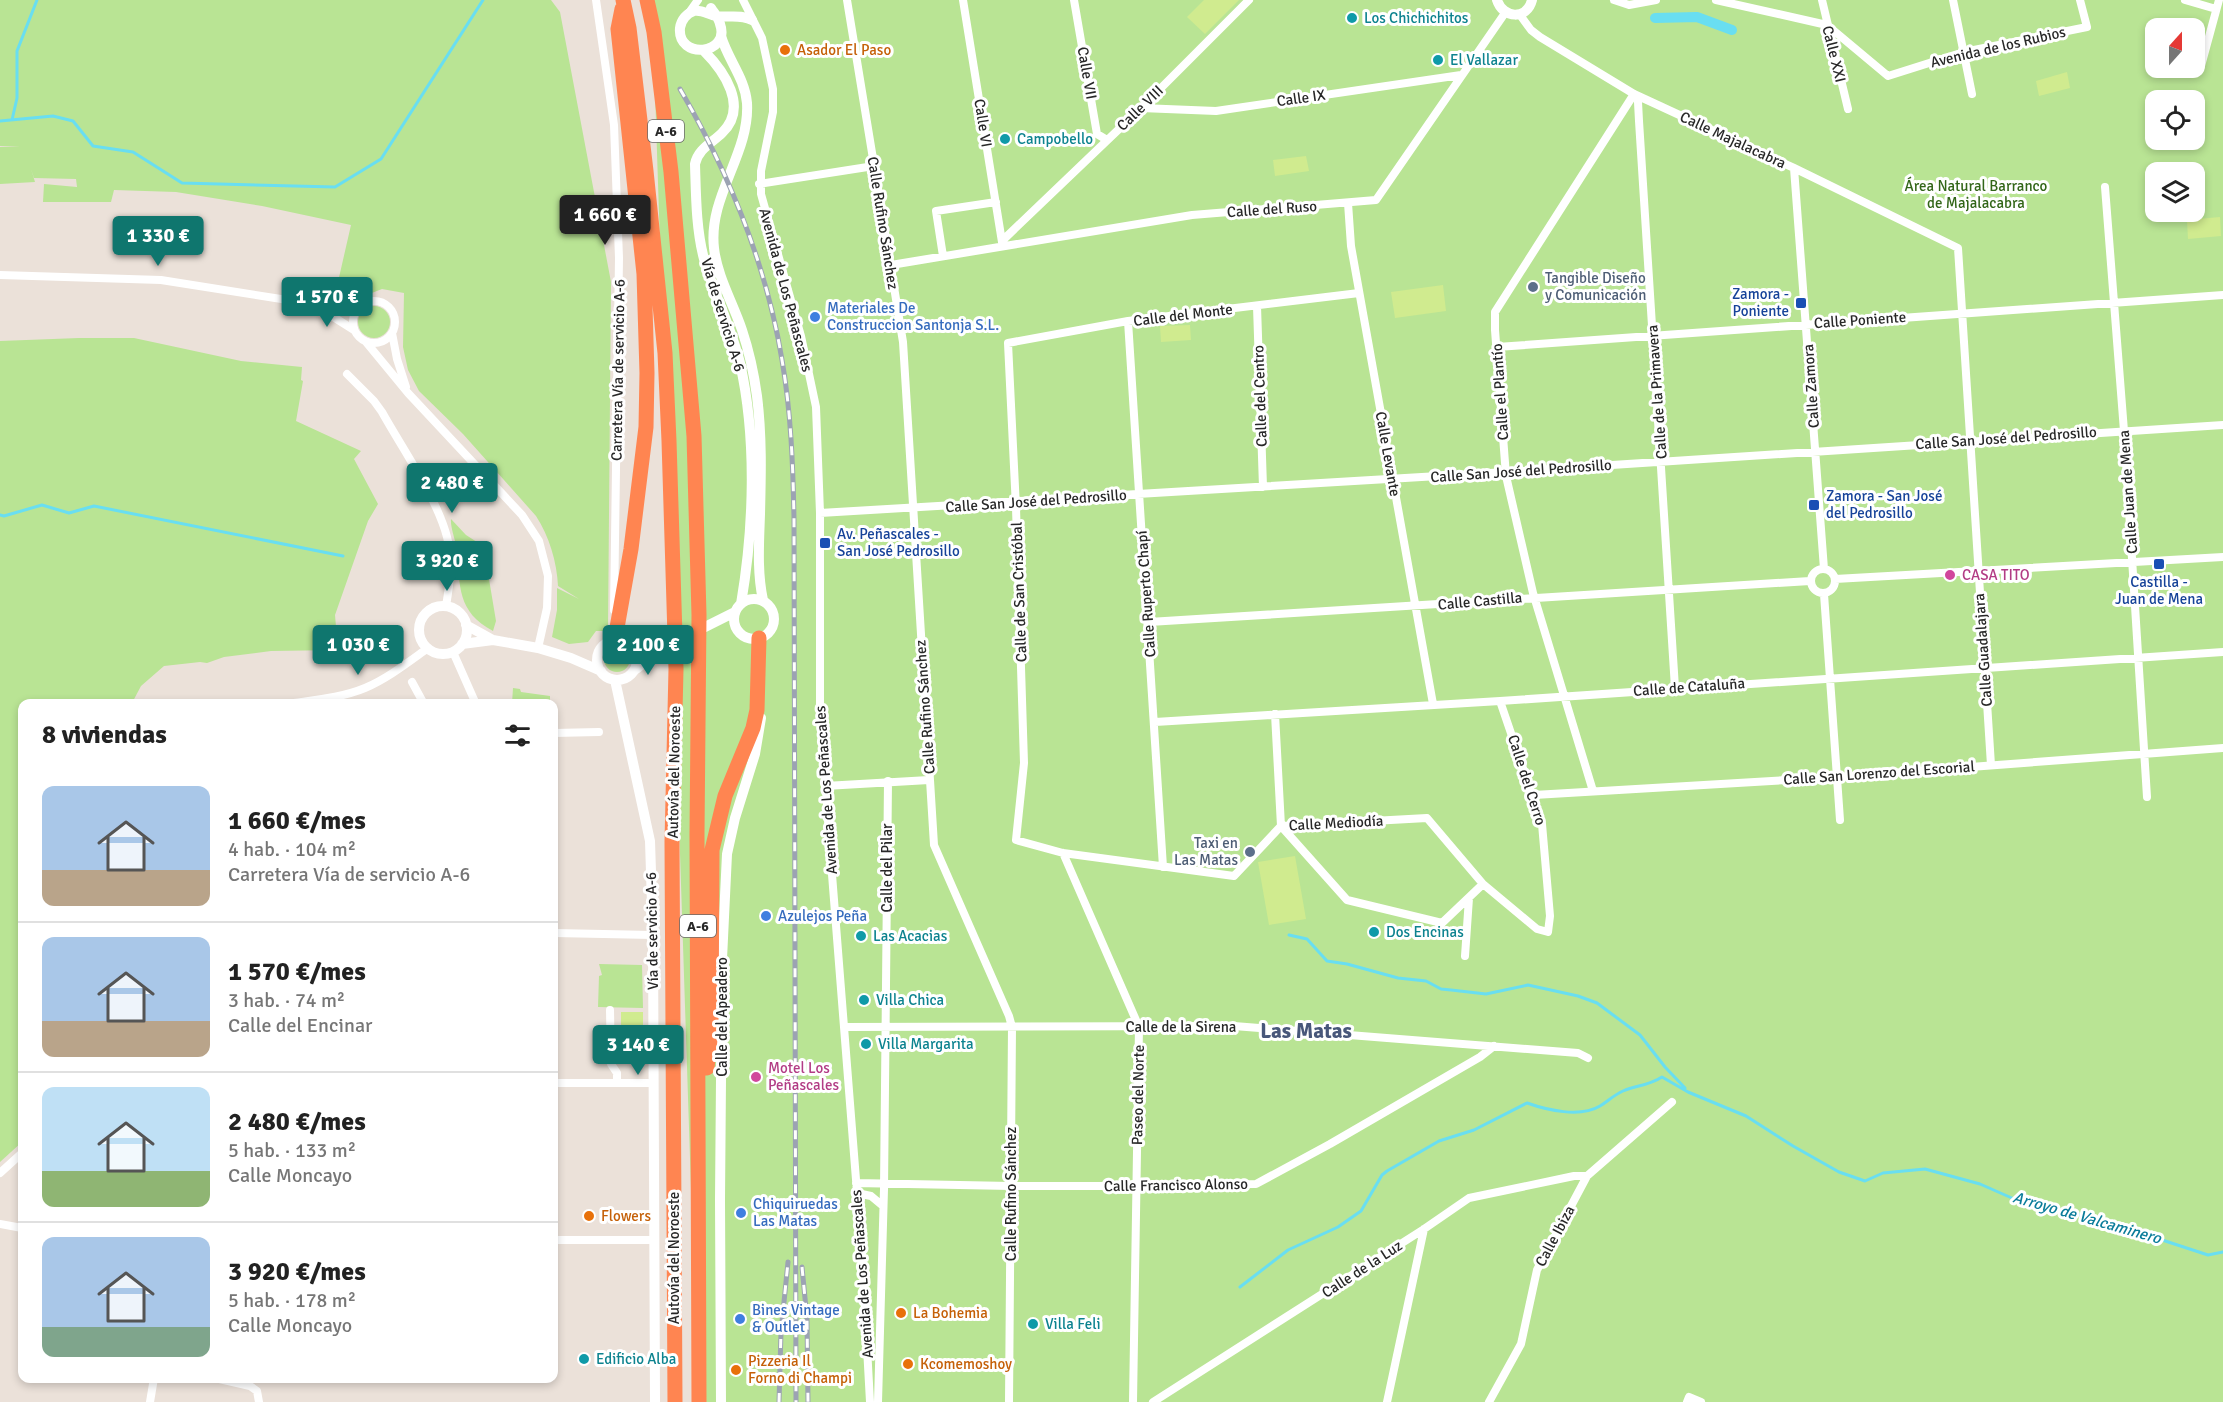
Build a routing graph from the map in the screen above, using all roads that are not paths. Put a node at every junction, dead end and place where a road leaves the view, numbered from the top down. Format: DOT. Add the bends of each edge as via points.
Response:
graph roads {
  1 [pos="596,0"];
  2 [pos="647,0"];
  3 [pos="743,0"];
  4 [pos="847,0"];
  5 [pos="963,0"];
  6 [pos="1074,0"];
  7 [pos="1249,0"];
  8 [pos="1497,0"];
  9 [pos="1532,0"];
  10 [pos="1614,0"];
  11 [pos="1656,0"];
  12 [pos="1716,0"];
  13 [pos="1822,0"];
  14 [pos="1953,0"];
  15 [pos="2080,0"];
  16 [pos="2185,0"];
  17 [pos="623,2"];
  18 [pos="2217,4"];
  19 [pos="701,8"];
  20 [pos="1505,13"];
  21 [pos="1520,15"];
  22 [pos="752,20"];
  23 [pos="1827,25"];
  24 [pos="720,36"];
  25 [pos="2205,50"];
  26 [pos="704,51"];
  27 [pos="1965,52"];
  28 [pos="1461,75"];
  29 [pos="1972,94"];
  30 [pos="1637,96"];
  31 [pos="1141,108"];
  32 [pos="1848,109"];
  33 [pos="1107,140"];
  34 [pos="874,166"];
  35 [pos="1794,168"];
  36 [pos="759,184"];
  37 [pos="2105,187"];
  38 [pos="996,202"];
  39 [pos="1348,203"];
  40 [pos="1002,243"];
  41 [pos="1958,248"];
  42 [pos="943,256"];
  43 [pos="891,265"];
  44 [pos="0,275"];
  45 [pos="1359,293"];
  46 [pos="2223,295"];
  47 [pos="2114,303"];
  48 [pos="313,304"];
  49 [pos="361,306"];
  50 [pos="1257,306"];
  51 [pos="1962,313"];
  52 [pos="1128,321"];
  53 [pos="1806,324"];
  54 [pos="354,330"];
  55 [pos="392,333"];
  56 [pos="1653,335"];
  57 [pos="366,342"];
  58 [pos="1008,343"];
  59 [pos="1497,347"];
  60 [pos="347,374"];
  61 [pos="408,393"];
  62 [pos="2223,425"];
  63 [pos="2124,431"];
  64 [pos="1970,441"];
  65 [pos="1816,451"];
  66 [pos="1661,462"];
  67 [pos="1506,472"];
  68 [pos="1393,479"];
  69 [pos="1263,487"];
  70 [pos="1139,494"];
  71 [pos="1016,502"];
  72 [pos="912,508"];
  73 [pos="819,513"];
  74 [pos="2223,556"];
  75 [pos="2133,562"];
  76 [pos="1824,569"];
  77 [pos="1978,572"];
  78 [pos="1835,579"];
  79 [pos="1810,581"];
  80 [pos="1670,590"];
  81 [pos="1824,594"];
  82 [pos="1534,597"];
  83 [pos="763,600"];
  84 [pos="446,606"];
  85 [pos="1415,606"];
  86 [pos="738,608"];
  87 [pos="1149,622"];
  88 [pos="466,625"];
  89 [pos="712,625"];
  90 [pos="735,625"];
  91 [pos="761,638"];
  92 [pos="493,640"];
  93 [pos="612,640"];
  94 [pos="633,646"];
  95 [pos="428,648"];
  96 [pos="458,648"];
  97 [pos="538,648"];
  98 [pos="663,648"];
  99 [pos="2223,652"];
  100 [pos="598,654"];
  101 [pos="2138,657"];
  102 [pos="571,658"];
  103 [pos="636,669"];
  104 [pos="1984,669"];
  105 [pos="601,671"];
  106 [pos="1830,678"];
  107 [pos="615,680"];
  108 [pos="412,682"];
  109 [pos="1676,688"];
  110 [pos="1564,695"];
  111 [pos="323,699"];
  112 [pos="421,699"];
  113 [pos="474,699"];
  114 [pos="1500,701"];
  115 [pos="1432,704"];
  116 [pos="1275,714"];
  117 [pos="1155,722"];
  118 [pos="599,732"];
  119 [pos="558,733"];
  120 [pos="2223,748"];
  121 [pos="2145,753"];
  122 [pos="1991,765"];
  123 [pos="1837,777"];
  124 [pos="929,780"];
  125 [pos="888,781"];
  126 [pos="825,786"];
  127 [pos="1593,791"];
  128 [pos="1534,795"];
  129 [pos="2147,797"];
  130 [pos="1840,820"];
  131 [pos="1281,826"];
  132 [pos="1063,853"];
  133 [pos="1163,867"];
  134 [pos="1483,884"];
  135 [pos="1469,898"];
  136 [pos="1548,932"];
  137 [pos="558,933"];
  138 [pos="653,935"];
  139 [pos="1465,956"];
  140 [pos="610,1010"];
  141 [pos="844,1027"];
  142 [pos="886,1027"];
  143 [pos="1012,1027"];
  144 [pos="1139,1027"];
  145 [pos="1494,1046"];
  146 [pos="1588,1058"];
  147 [pos="617,1082"];
  148 [pos="558,1083"];
  149 [pos="652,1083"];
  150 [pos="1672,1102"];
  151 [pos="18,1157"];
  152 [pos="0,1173"];
  153 [pos="1587,1176"];
  154 [pos="856,1183"];
  155 [pos="884,1183"];
  156 [pos="1137,1185"];
  157 [pos="1011,1186"];
  158 [pos="698,1188"];
  159 [pos="858,1193"];
  160 [pos="883,1206"];
  161 [pos="0,1224"];
  162 [pos="18,1227"];
  163 [pos="1424,1229"];
  164 [pos="558,1240"];
  165 [pos="653,1240"];
  166 [pos="153,1383"];
  167 [pos="237,1383"];
  168 [pos="1688,1400"];
  169 [pos="150,1402"];
  170 [pos="259,1402"];
  171 [pos="655,1402"];
  172 [pos="675,1402"];
  173 [pos="699,1402"];
  174 [pos="721,1402"];
  175 [pos="870,1402"];
  176 [pos="878,1402"];
  177 [pos="1009,1402"];
  178 [pos="1133,1402"];
  179 [pos="1153,1402"];
  180 [pos="1387,1402"];
  181 [pos="1489,1402"];
  182 [pos="1701,1402"];
  1 -- 93 [label="street, Carretera Vía de servicio A-6" via="614,124 619,258"];
  2 -- 158 [label="highway, Autovía del Noroeste / A-6" via="680,263 694,436 699,615"];
  3 -- 22 [label="street"];
  4 -- 34 [label="street, Calle Rufino Sánchez"];
  5 -- 38 [label="street, Calle VI"];
  6 -- 33 [label="street, Calle VII" via="1097,134"];
  7 -- 31 [label="street, Calle VIII"];
  8 -- 20 [label="street"];
  9 -- 21 [label="street"];
  10 -- 11 [label="street" via="1629,5"];
  12 -- 23 [label="street, Avenida de los Rubios"];
  13 -- 23 [label="street, Calle XXI"];
  14 -- 27 [label="street"];
  15 -- 27 [label="street, Avenida de los Rubios" via="2087,27"];
  16 -- 18 [label="street"];
  17 -- 93 [label="highway" via="618,29 644,274 647,384 646,427 631,549"];
  17 -- 172 [label="highway, Autovía del Noroeste / A-6" via="665,353 675,619"];
  18 -- 25 [label="street"];
  19 -- 22 [label="street"];
  19 -- 24 [label="street"];
  19 -- 26 [label="street" via="680,30 683,42"];
  20 -- 21 [label="street"];
  20 -- 28 [label="street, Calle del Ruso"];
  21 -- 30 [label="street, Calle Majalacabra" via="1540,37"];
  22 -- 24 [label="street" via="732,23"];
  22 -- 36 [label="street" via="762,38 773,89 773,112"];
  23 -- 27 [label="street, Avenida de los Rubios" via="1888,76"];
  23 -- 32 [label="street, Calle XXI"];
  24 -- 26 [label="street"];
  24 -- 83 [label="street, Vía de servicio A-6" via="741,78 747,122 717,210 714,249 749,357 760,422 758,578"];
  26 -- 86 [label="street, Vía de servicio A-6" via="718,65 733,96 727,127 696,156 695,186 704,257 739,360 751,437 749,548"];
  27 -- 29 [label="street"];
  28 -- 31 [label="street, Calle IX" via="1216,111"];
  28 -- 39 [label="street, Calle del Ruso" via="1376,200"];
  30 -- 35 [label="street, Calle Majalacabra"];
  30 -- 56 [label="street, Calle de la Primavera"];
  30 -- 59 [label="street, Calle el Plantío" via="1495,312"];
  31 -- 33 [label="street, Calle VIII"];
  33 -- 40 [label="street, Calle VIII"];
  34 -- 36 [label="street"];
  34 -- 43 [label="street, Calle Rufino Sánchez"];
  35 -- 41 [label="street, Calle Majalacabra"];
  35 -- 53 [label="street, Calle Zamora"];
  36 -- 73 [label="street, Avenida de Los Peñascales" via="801,336 816,407"];
  37 -- 47 [label="street, Calle Juan de Mena"];
  38 -- 40 [label="street, Calle VI"];
  38 -- 42 [label="street" via="936,211"];
  39 -- 40 [label="street, Calle del Ruso" via="1192,215"];
  39 -- 45 [label="street, Calle Levante"];
  40 -- 42 [label="street, Calle del Ruso"];
  41 -- 51 [label="street, Calle Guadalajara"];
  42 -- 43 [label="street, Calle del Ruso"];
  43 -- 72 [label="street, Calle Rufino Sánchez" via="903,342"];
  44 -- 48 [label="street" via="161,280"];
  45 -- 50 [label="street, Calle del Monte"];
  45 -- 68 [label="street, Calle Levante"];
  46 -- 47 [label="street, Calle Poniente"];
  47 -- 51 [label="street, Calle Poniente"];
  47 -- 63 [label="street, Calle Juan de Mena"];
  48 -- 49 [label="street"];
  48 -- 54 [label="street"];
  49 -- 54 [label="street" via="353,319"];
  49 -- 55 [label="street" via="377,301 387,306 394,315"];
  50 -- 52 [label="street, Calle del Monte"];
  50 -- 69 [label="street, Calle del Centro"];
  51 -- 53 [label="street, Calle Poniente"];
  51 -- 64 [label="street, Calle Guadalajara"];
  52 -- 58 [label="street, Calle del Monte"];
  52 -- 70 [label="street, Calle Ruperto Chapí"];
  53 -- 56 [label="street, Calle Poniente"];
  53 -- 65 [label="street, Calle Zamora"];
  54 -- 57 [label="street"];
  55 -- 57 [label="street" via="381,342"];
  55 -- 61 [label="street"];
  56 -- 59 [label="street, Calle Poniente"];
  56 -- 66 [label="street, Calle de la Primavera"];
  57 -- 61 [label="street"];
  58 -- 71 [label="street, Calle de San Cristóbal"];
  59 -- 67 [label="street, Calle el Plantío"];
  60 -- 84 [label="street" via="382,412 435,506 450,556"];
  61 -- 97 [label="street" via="522,515 539,541 548,576 547,608"];
  62 -- 63 [label="street, Calle San José del Pedrosillo"];
  63 -- 64 [label="street, Calle San José del Pedrosillo"];
  63 -- 75 [label="street, Calle Juan de Mena"];
  64 -- 65 [label="street, Calle San José del Pedrosillo"];
  64 -- 77 [label="street, Calle Guadalajara"];
  65 -- 66 [label="street, Calle San José del Pedrosillo"];
  65 -- 76 [label="street, Calle Zamora"];
  66 -- 67 [label="street, Calle San José del Pedrosillo"];
  66 -- 80 [label="street, Calle de la Primavera"];
  67 -- 68 [label="street, Calle San José del Pedrosillo"];
  67 -- 82 [label="street, Calle el Plantío"];
  68 -- 69 [label="street, Calle San José del Pedrosillo"];
  68 -- 85 [label="street, Calle Levante"];
  69 -- 70 [label="street, Calle San José del Pedrosillo"];
  70 -- 71 [label="street, Calle San José del Pedrosillo"];
  70 -- 87 [label="street, Calle Ruperto Chapí"];
  71 -- 72 [label="street, Calle San José del Pedrosillo"];
  71 -- 132 [label="street, Calle de San Cristóbal" via="1024,763 1016,840"];
  72 -- 73 [label="street, Calle San José del Pedrosillo"];
  72 -- 124 [label="street, Calle Rufino Sánchez"];
  73 -- 126 [label="street, Avenida de Los Peñascales" via="820,703"];
  74 -- 75 [label="street"];
  75 -- 77 [label="street"];
  75 -- 101 [label="street, Calle Juan de Mena"];
  76 -- 78 [label="street"];
  76 -- 79 [label="street" via="1815,572"];
  77 -- 78 [label="street"];
  77 -- 104 [label="street, Calle Guadalajara"];
  78 -- 81 [label="street" via="1833,589"];
  79 -- 80 [label="street, Calle Castilla"];
  79 -- 81 [label="street" via="1814,590"];
  80 -- 82 [label="street, Calle Castilla"];
  80 -- 109 [label="street, Calle de la Primavera"];
  81 -- 106 [label="street"];
  82 -- 85 [label="street, Calle Castilla"];
  82 -- 110 [label="street, Calle el Plantío"];
  83 -- 86 [label="street" via="751,599"];
  83 -- 91 [label="street" via="774,618 772,629"];
  84 -- 88 [label="street" via="459,612"];
  84 -- 95 [label="street" via="431,609 421,620 419,633"];
  85 -- 87 [label="street, Calle Castilla"];
  85 -- 115 [label="street, Calle Levante"];
  86 -- 89 [label="street"];
  86 -- 90 [label="street"];
  87 -- 117 [label="street, Calle Ruperto Chapí"];
  88 -- 92 [label="street"];
  88 -- 96 [label="street" via="467,632"];
  89 -- 90 [label="street"];
  89 -- 98 [label="street"];
  90 -- 91 [label="street" via="745,636"];
  91 -- 158 [label="highway" via="753,728 725,795 712,850 711,1030"];
  91 -- 174 [label="street, Calle del Apeadero" via="760,731 727,854 722,959"];
  92 -- 96 [label="street"];
  92 -- 97 [label="street"];
  93 -- 94 [label="street"];
  93 -- 100 [label="street"];
  94 -- 98 [label="street"];
  94 -- 103 [label="street" via="638,660"];
  95 -- 96 [label="street" via="440,653"];
  95 -- 111 [label="street" via="394,673 363,688"];
  96 -- 113 [label="street"];
  97 -- 102 [label="street"];
  98 -- 103 [label="street"];
  99 -- 101 [label="street, Calle de Cataluña"];
  100 -- 102 [label="street"];
  100 -- 105 [label="street"];
  101 -- 104 [label="street, Calle de Cataluña"];
  101 -- 121 [label="street, Calle Juan de Mena"];
  102 -- 105 [label="street"];
  103 -- 107 [label="street" via="625,679"];
  104 -- 106 [label="street, Calle de Cataluña"];
  104 -- 122 [label="street, Calle Guadalajara"];
  105 -- 107 [label="street"];
  106 -- 109 [label="street, Calle de Cataluña"];
  106 -- 123 [label="street"];
  107 -- 138 [label="street, Vía de servicio A-6" via="650,842"];
  108 -- 112 [label="street"];
  109 -- 110 [label="street, Calle de Cataluña"];
  110 -- 114 [label="street, Calle de Cataluña"];
  110 -- 127 [label="street, Calle el Plantío"];
  114 -- 115 [label="street, Calle de Cataluña"];
  114 -- 128 [label="street, Calle del Cerro"];
  115 -- 116 [label="street, Calle de Cataluña"];
  116 -- 117 [label="street, Calle de Cataluña"];
  116 -- 131 [label="street"];
  117 -- 133 [label="street, Calle Ruperto Chapí"];
  118 -- 119 [label="street"];
  120 -- 121 [label="street, Calle San Lorenzo del Escorial"];
  121 -- 122 [label="street, Calle San Lorenzo del Escorial"];
  121 -- 129 [label="street, Calle Juan de Mena"];
  122 -- 123 [label="street, Calle San Lorenzo del Escorial"];
  123 -- 127 [label="street, Calle San Lorenzo del Escorial"];
  123 -- 130 [label="street"];
  124 -- 125 [label="street"];
  124 -- 143 [label="street, Calle Rufino Sánchez" via="934,845"];
  125 -- 126 [label="street"];
  125 -- 142 [label="street, Calle del Pilar"];
  126 -- 141 [label="street, Avenida de Los Peñascales"];
  127 -- 128 [label="street, Calle San Lorenzo del Escorial"];
  128 -- 136 [label="street, Calle del Cerro" via="1542,824"];
  131 -- 133 [label="street, Calle Mediodía" via="1234,876"];
  131 -- 134 [label="street, Calle Mediodía" via="1427,818"];
  131 -- 135 [label="street" via="1347,900 1442,923"];
  132 -- 133 [label="street, Calle Mediodía"];
  132 -- 144 [label="street, Paseo del Norte"];
  134 -- 135 [label="street"];
  134 -- 136 [label="street, Calle Mediodía" via="1537,929"];
  135 -- 139 [label="street"];
  137 -- 138 [label="street"];
  138 -- 149 [label="street, Vía de servicio A-6"];
  140 -- 147 [label="street" via="611,1064"];
  141 -- 142 [label="street, Calle de la Sirena"];
  141 -- 154 [label="street, Avenida de Los Peñascales"];
  142 -- 143 [label="street, Calle de la Sirena"];
  142 -- 155 [label="street, Calle del Pilar"];
  143 -- 144 [label="street, Calle de la Sirena"];
  143 -- 157 [label="street, Calle Rufino Sánchez"];
  144 -- 145 [label="street, Calle de la Sirena" via="1234,1026"];
  144 -- 156 [label="street, Paseo del Norte"];
  145 -- 146 [label="street, Calle de la Sirena" via="1578,1053"];
  145 -- 156 [label="street, Calle Francisco Alonso" via="1480,1058 1256,1184"];
  147 -- 148 [label="street"];
  147 -- 149 [label="street"];
  149 -- 165 [label="street, Vía de servicio A-6"];
  150 -- 153 [label="street, Calle Ibiza"];
  151 -- 152 [label="street"];
  153 -- 163 [label="street, Calle de la Luz" via="1469,1198"];
  153 -- 181 [label="street, Calle Ibiza" via="1537,1270 1521,1344"];
  154 -- 155 [label="street, Calle Francisco Alonso"];
  154 -- 159 [label="street, Avenida de Los Peñascales"];
  155 -- 157 [label="street, Calle Francisco Alonso"];
  155 -- 160 [label="street, Calle del Pilar"];
  156 -- 157 [label="street, Calle Francisco Alonso"];
  156 -- 178 [label="street, Paseo del Norte"];
  157 -- 177 [label="street, Calle Rufino Sánchez"];
  158 -- 173 [label="highway, Autovía del Noroeste / A-6"];
  159 -- 160 [label="street" via="871,1196"];
  159 -- 175 [label="street, Avenida de Los Peñascales"];
  160 -- 176 [label="street, Calle del Pilar"];
  161 -- 162 [label="street"];
  163 -- 179 [label="street, Calle de la Luz"];
  163 -- 180 [label="street"];
  164 -- 165 [label="street"];
  165 -- 171 [label="street, Vía de servicio A-6"];
  166 -- 169 [label="street"];
  167 -- 170 [label="street" via="257,1391"];
  168 -- 182 [label="street"];
}
